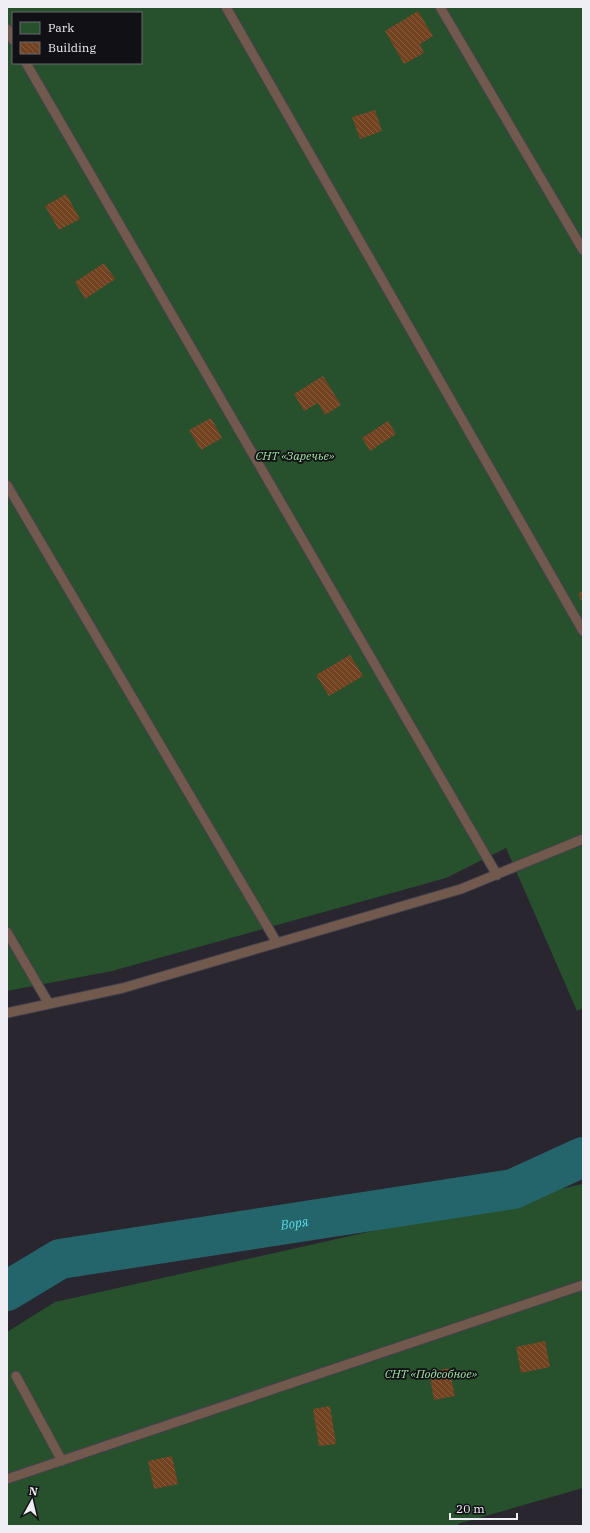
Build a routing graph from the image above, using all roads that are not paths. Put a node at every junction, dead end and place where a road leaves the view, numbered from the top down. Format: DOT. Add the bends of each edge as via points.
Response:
graph roads {
  1 [pos="226,7"];
  2 [pos="440,7"];
  3 [pos="27,64"];
  4 [pos="583,250"];
  5 [pos="7,486"];
  6 [pos="583,631"];
  7 [pos="583,839"];
  8 [pos="497,875"];
  9 [pos="7,932"];
  10 [pos="277,943"];
  11 [pos="49,1004"];
  12 [pos="7,1013"];
  13 [pos="583,1285"];
  14 [pos="16,1376"];
  15 [pos="62,1461"];
  16 [pos="7,1479"];
  1 -- 6 [label="lane"];
  2 -- 4 [label="lane"];
  3 -- 8 [label="lane"];
  5 -- 10 [label="lane"];
  7 -- 8 [label="lane"];
  8 -- 10 [label="lane" via="461,889"];
  9 -- 11 [label="lane"];
  10 -- 11 [label="lane" via="123,988"];
  11 -- 12 [label="lane"];
  13 -- 15 [label="lane"];
  14 -- 15 [label="lane"];
  15 -- 16 [label="lane"];
}
